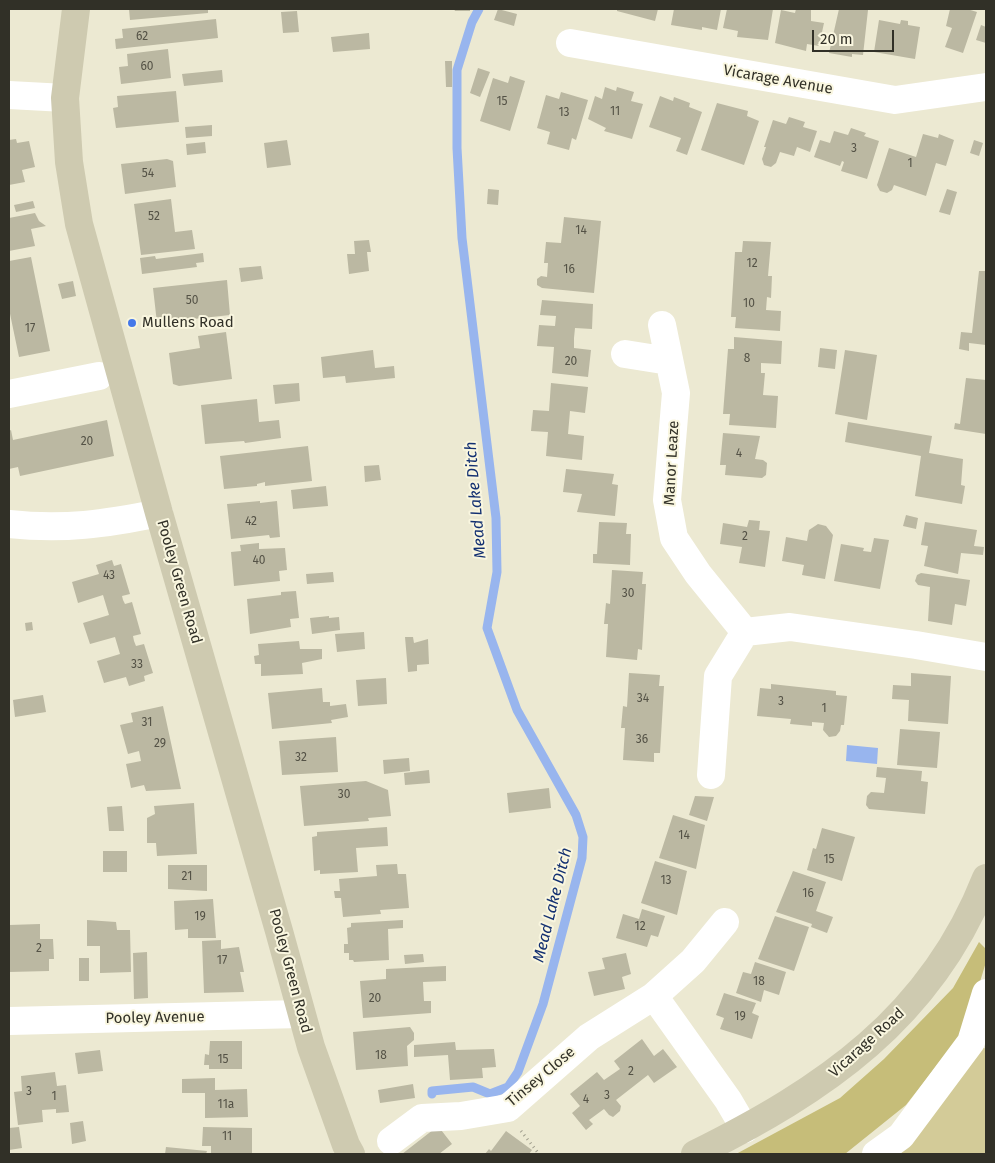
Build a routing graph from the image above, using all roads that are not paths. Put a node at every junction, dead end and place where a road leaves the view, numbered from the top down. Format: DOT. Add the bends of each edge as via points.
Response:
graph roads {
  1 [pos="76,9"];
  2 [pos="570,44"];
  3 [pos="986,87"];
  4 [pos="9,95"];
  5 [pos="65,98"];
  6 [pos="662,325"];
  7 [pos="625,354"];
  8 [pos="669,361"];
  9 [pos="99,376"];
  10 [pos="9,394"];
  11 [pos="159,513"];
  12 [pos="9,524"];
  13 [pos="745,632"];
  14 [pos="986,658"];
  15 [pos="711,775"];
  16 [pos="986,878"];
  17 [pos="725,922"];
  18 [pos="986,993"];
  19 [pos="654,996"];
  20 [pos="301,1014"];
  21 [pos="9,1021"];
  22 [pos="745,1129"];
  23 [pos="391,1141"];
  24 [pos="343,1151"];
  25 [pos="695,1154"];
  26 [pos="876,1154"];
  1 -- 5 [label="street, Pooley Green Road"];
  2 -- 3 [label="street, Vicarage Avenue" via="895,100"];
  4 -- 5 [label="street"];
  5 -- 11 [label="street, Pooley Green Road" via="69,162 79,224"];
  6 -- 8 [label="street, Manor Leaze"];
  7 -- 8 [label="street"];
  8 -- 13 [label="street, Manor Leaze" via="676,393 667,500 674,538 698,574"];
  9 -- 10 [label="street"];
  11 -- 12 [label="street" via="97,526 45,528"];
  11 -- 20 [label="street, Pooley Green Road"];
  13 -- 14 [label="street" via="790,627"];
  13 -- 15 [label="street" via="718,676"];
  16 -- 22 [label="street, Vicarage Road" via="974,908 943,962 901,1015 846,1065"];
  17 -- 19 [label="street, Tinsey Close" via="692,961"];
  18 -- 26 [label="street" via="971,1042 901,1136"];
  19 -- 22 [label="street"];
  19 -- 23 [label="street, Tinsey Close" via="589,1037 508,1108 461,1116 422,1118"];
  20 -- 21 [label="street, Pooley Avenue"];
  20 -- 24 [label="street, Pooley Green Road"];
  22 -- 25 [label="street, Vicarage Road"];
}
